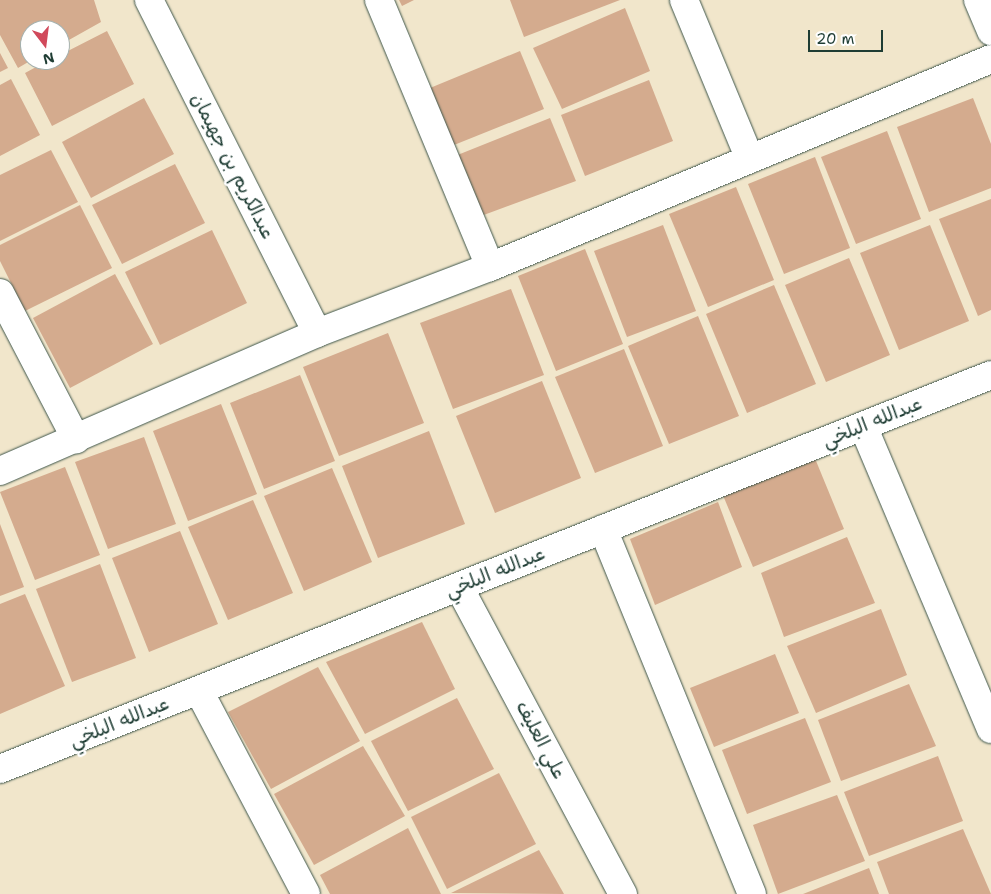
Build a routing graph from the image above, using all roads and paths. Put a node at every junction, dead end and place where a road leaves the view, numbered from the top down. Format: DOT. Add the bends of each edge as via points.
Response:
graph roads {
  1 [pos="149,0"];
  2 [pos="379,0"];
  3 [pos="684,0"];
  4 [pos="978,0"];
  5 [pos="991,31"];
  6 [pos="991,59"];
  7 [pos="750,159"];
  8 [pos="490,267"];
  9 [pos="0,293"];
  10 [pos="317,333"];
  11 [pos="991,376"];
  12 [pos="863,426"];
  13 [pos="76,439"];
  14 [pos="0,471"];
  15 [pos="604,529"];
  16 [pos="459,587"];
  17 [pos="198,691"];
  18 [pos="991,729"];
  19 [pos="0,769"];
  20 [pos="306,894"];
  21 [pos="623,894"];
  22 [pos="752,894"];
  1 -- 10 [label="street, عبدالكريم بن جهيمان"];
  2 -- 8 [label="street"];
  3 -- 7 [label="street"];
  4 -- 5 [label="street"];
  6 -- 7 [label="street"];
  7 -- 8 [label="street"];
  8 -- 10 [label="street"];
  9 -- 13 [label="street"];
  10 -- 13 [label="street"];
  11 -- 12 [label="street, عبدالله البلخي"];
  12 -- 15 [label="street, عبدالله البلخي"];
  12 -- 18 [label="street"];
  13 -- 14 [label="street"];
  15 -- 16 [label="street, عبدالله البلخي"];
  15 -- 22 [label="street"];
  16 -- 17 [label="street, عبدالله البلخي"];
  16 -- 21 [label="street, علي العليف"];
  17 -- 19 [label="street, عبدالله البلخي"];
  17 -- 20 [label="street"];
}
